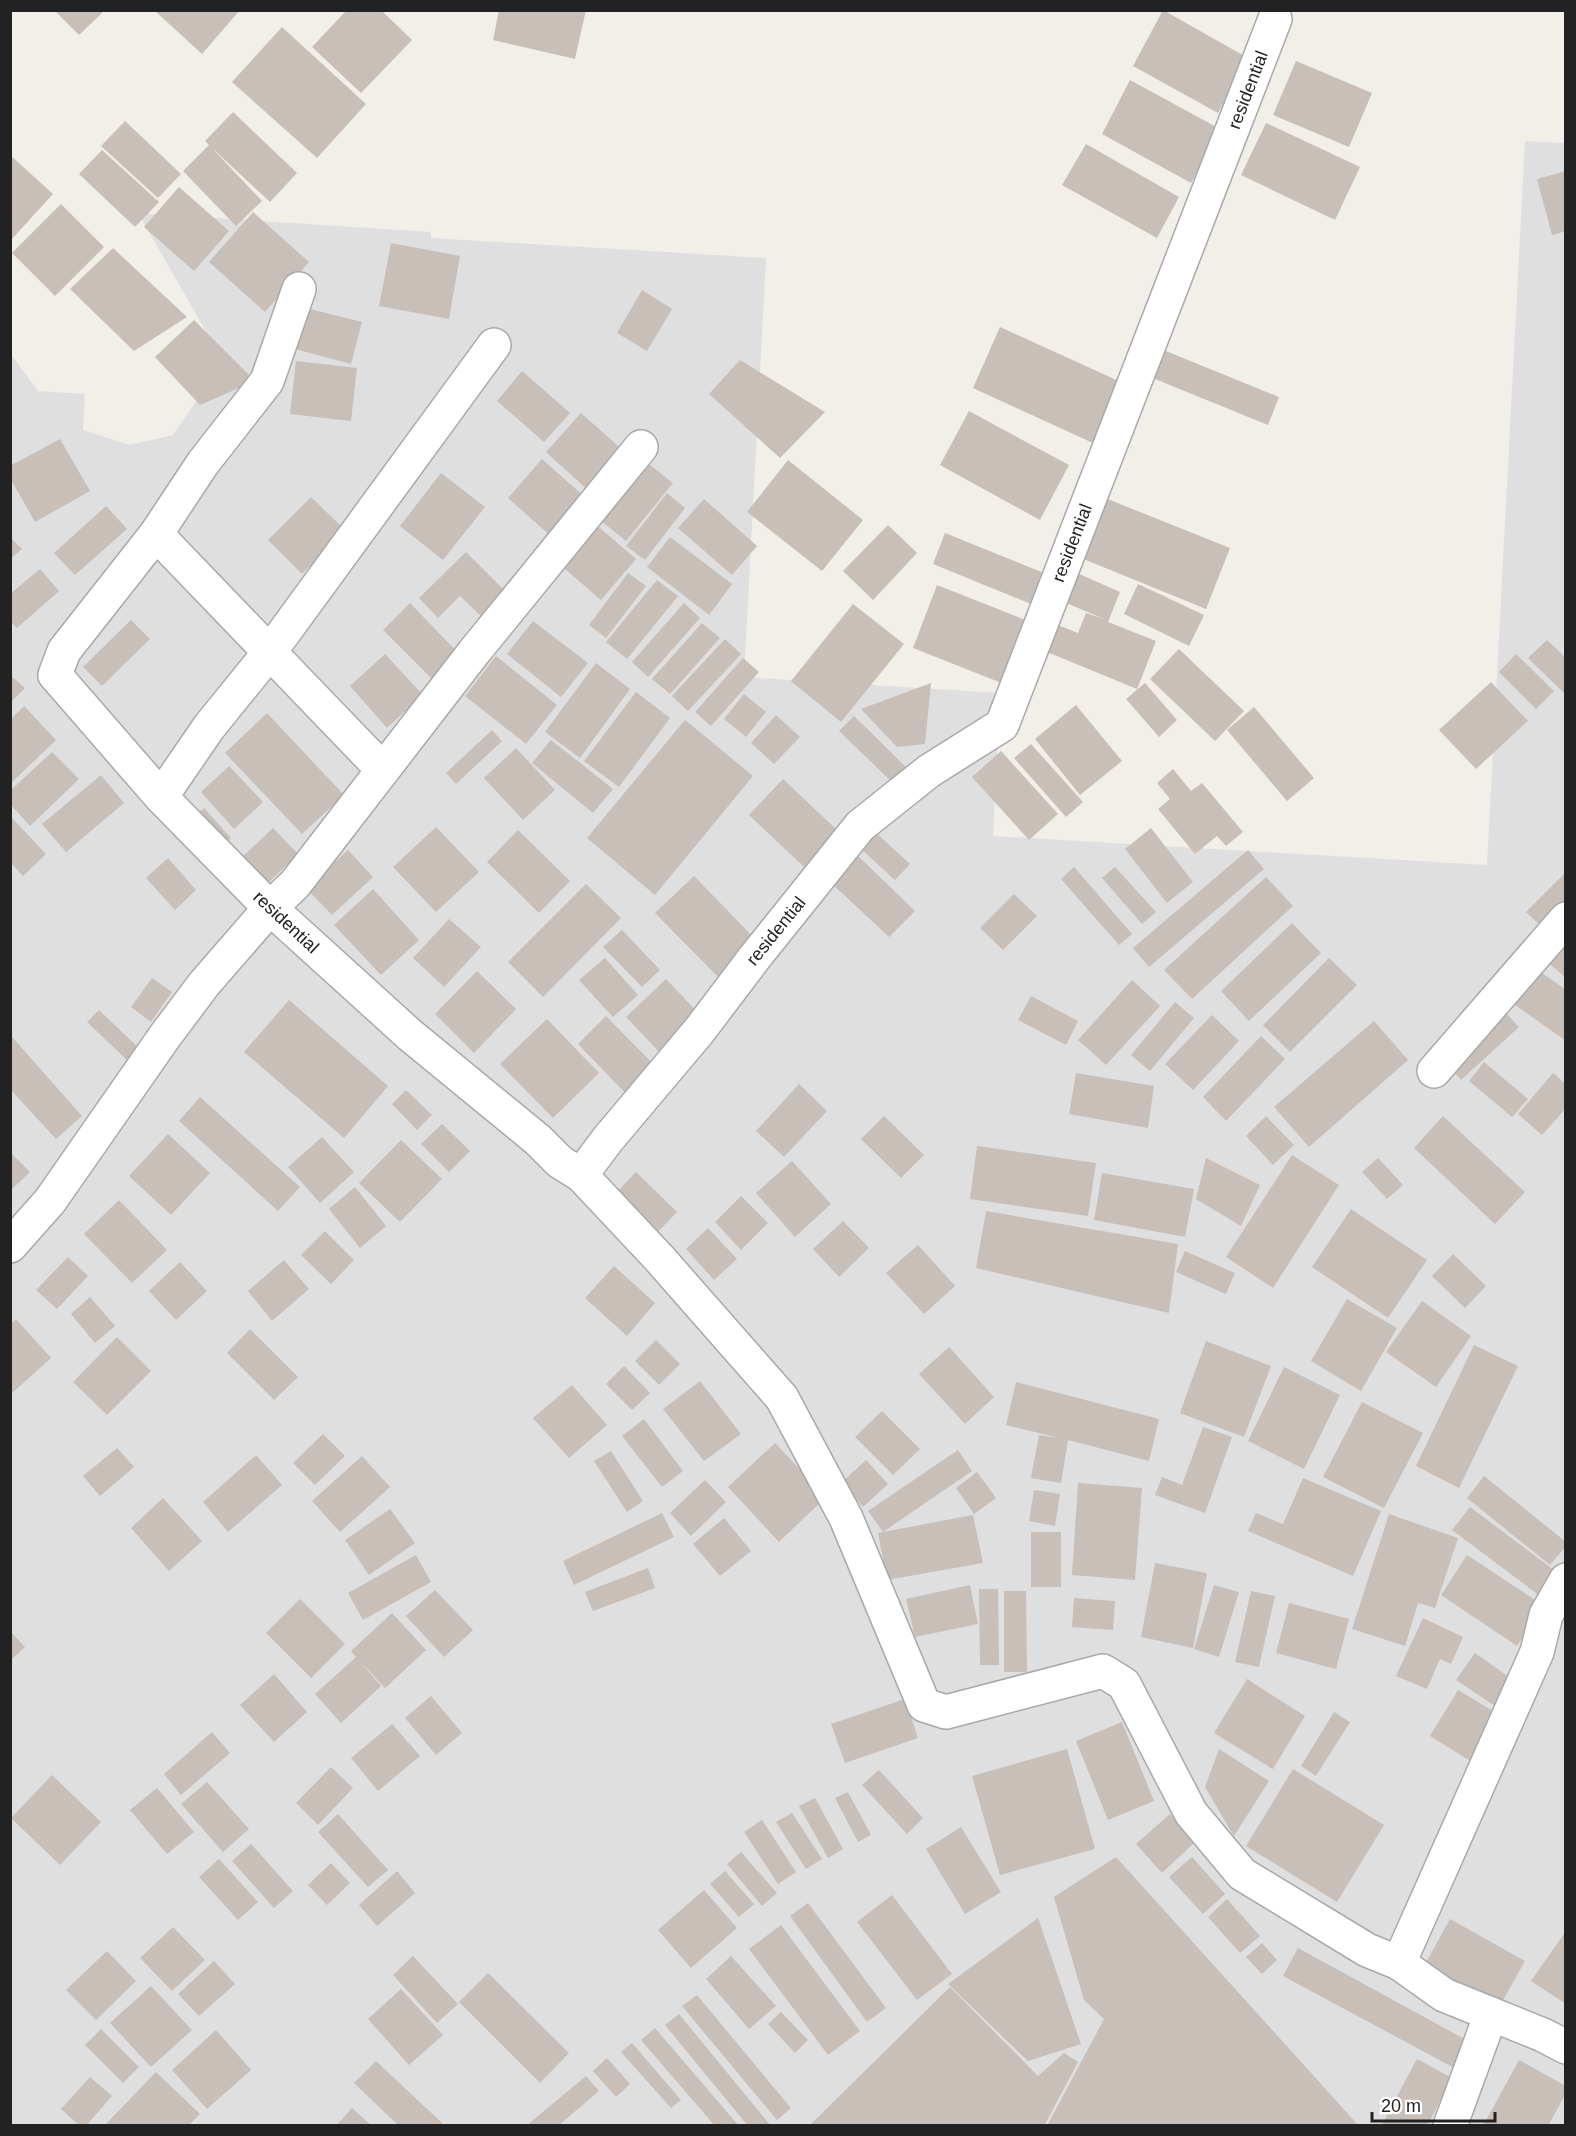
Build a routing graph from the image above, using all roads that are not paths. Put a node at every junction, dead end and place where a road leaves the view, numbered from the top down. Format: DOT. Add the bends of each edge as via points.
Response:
graph roads {
  1 [pos="1275,19"];
  2 [pos="299,289"];
  3 [pos="494,345"];
  4 [pos="641,447"];
  5 [pos="156,534"];
  6 [pos="269,653"];
  7 [pos="383,770"];
  8 [pos="161,797"];
  9 [pos="270,908"];
  10 [pos="1566,919"];
  11 [pos="1434,1071"];
  12 [pos="581,1175"];
  13 [pos="10,1246"];
  14 [pos="1566,1580"];
  15 [pos="1399,1963"];
  16 [pos="1491,2014"];
  17 [pos="1566,2047"];
  18 [pos="1450,2126"];
  1 -- 12 [label="street, residential" via="1002,725 929,771 860,826"];
  2 -- 5 [label="street" via="267,381 203,463"];
  3 -- 6 [label="street"];
  4 -- 7 [label="street"];
  5 -- 6 [label="street"];
  5 -- 8 [label="street, residential" via="64,651 55,675"];
  6 -- 7 [label="street"];
  6 -- 8 [label="street" via="209,727"];
  7 -- 9 [label="street" via="295,884"];
  8 -- 9 [label="street, residential"];
  9 -- 12 [label="street, residential" via="410,1035 560,1162"];
  9 -- 13 [label="street" via="204,984 50,1201"];
  10 -- 11 [label="street"];
  12 -- 15 [label="street" via="782,1398 846,1518 924,1706 946,1712 1103,1671 1124,1684 1191,1814 1242,1874 1367,1950"];
  14 -- 15 [label="street" via="1546,1615 1537,1652"];
  15 -- 16 [label="street" via="1444,1995"];
  16 -- 17 [label="street"];
  16 -- 18 [label="street"];
}
